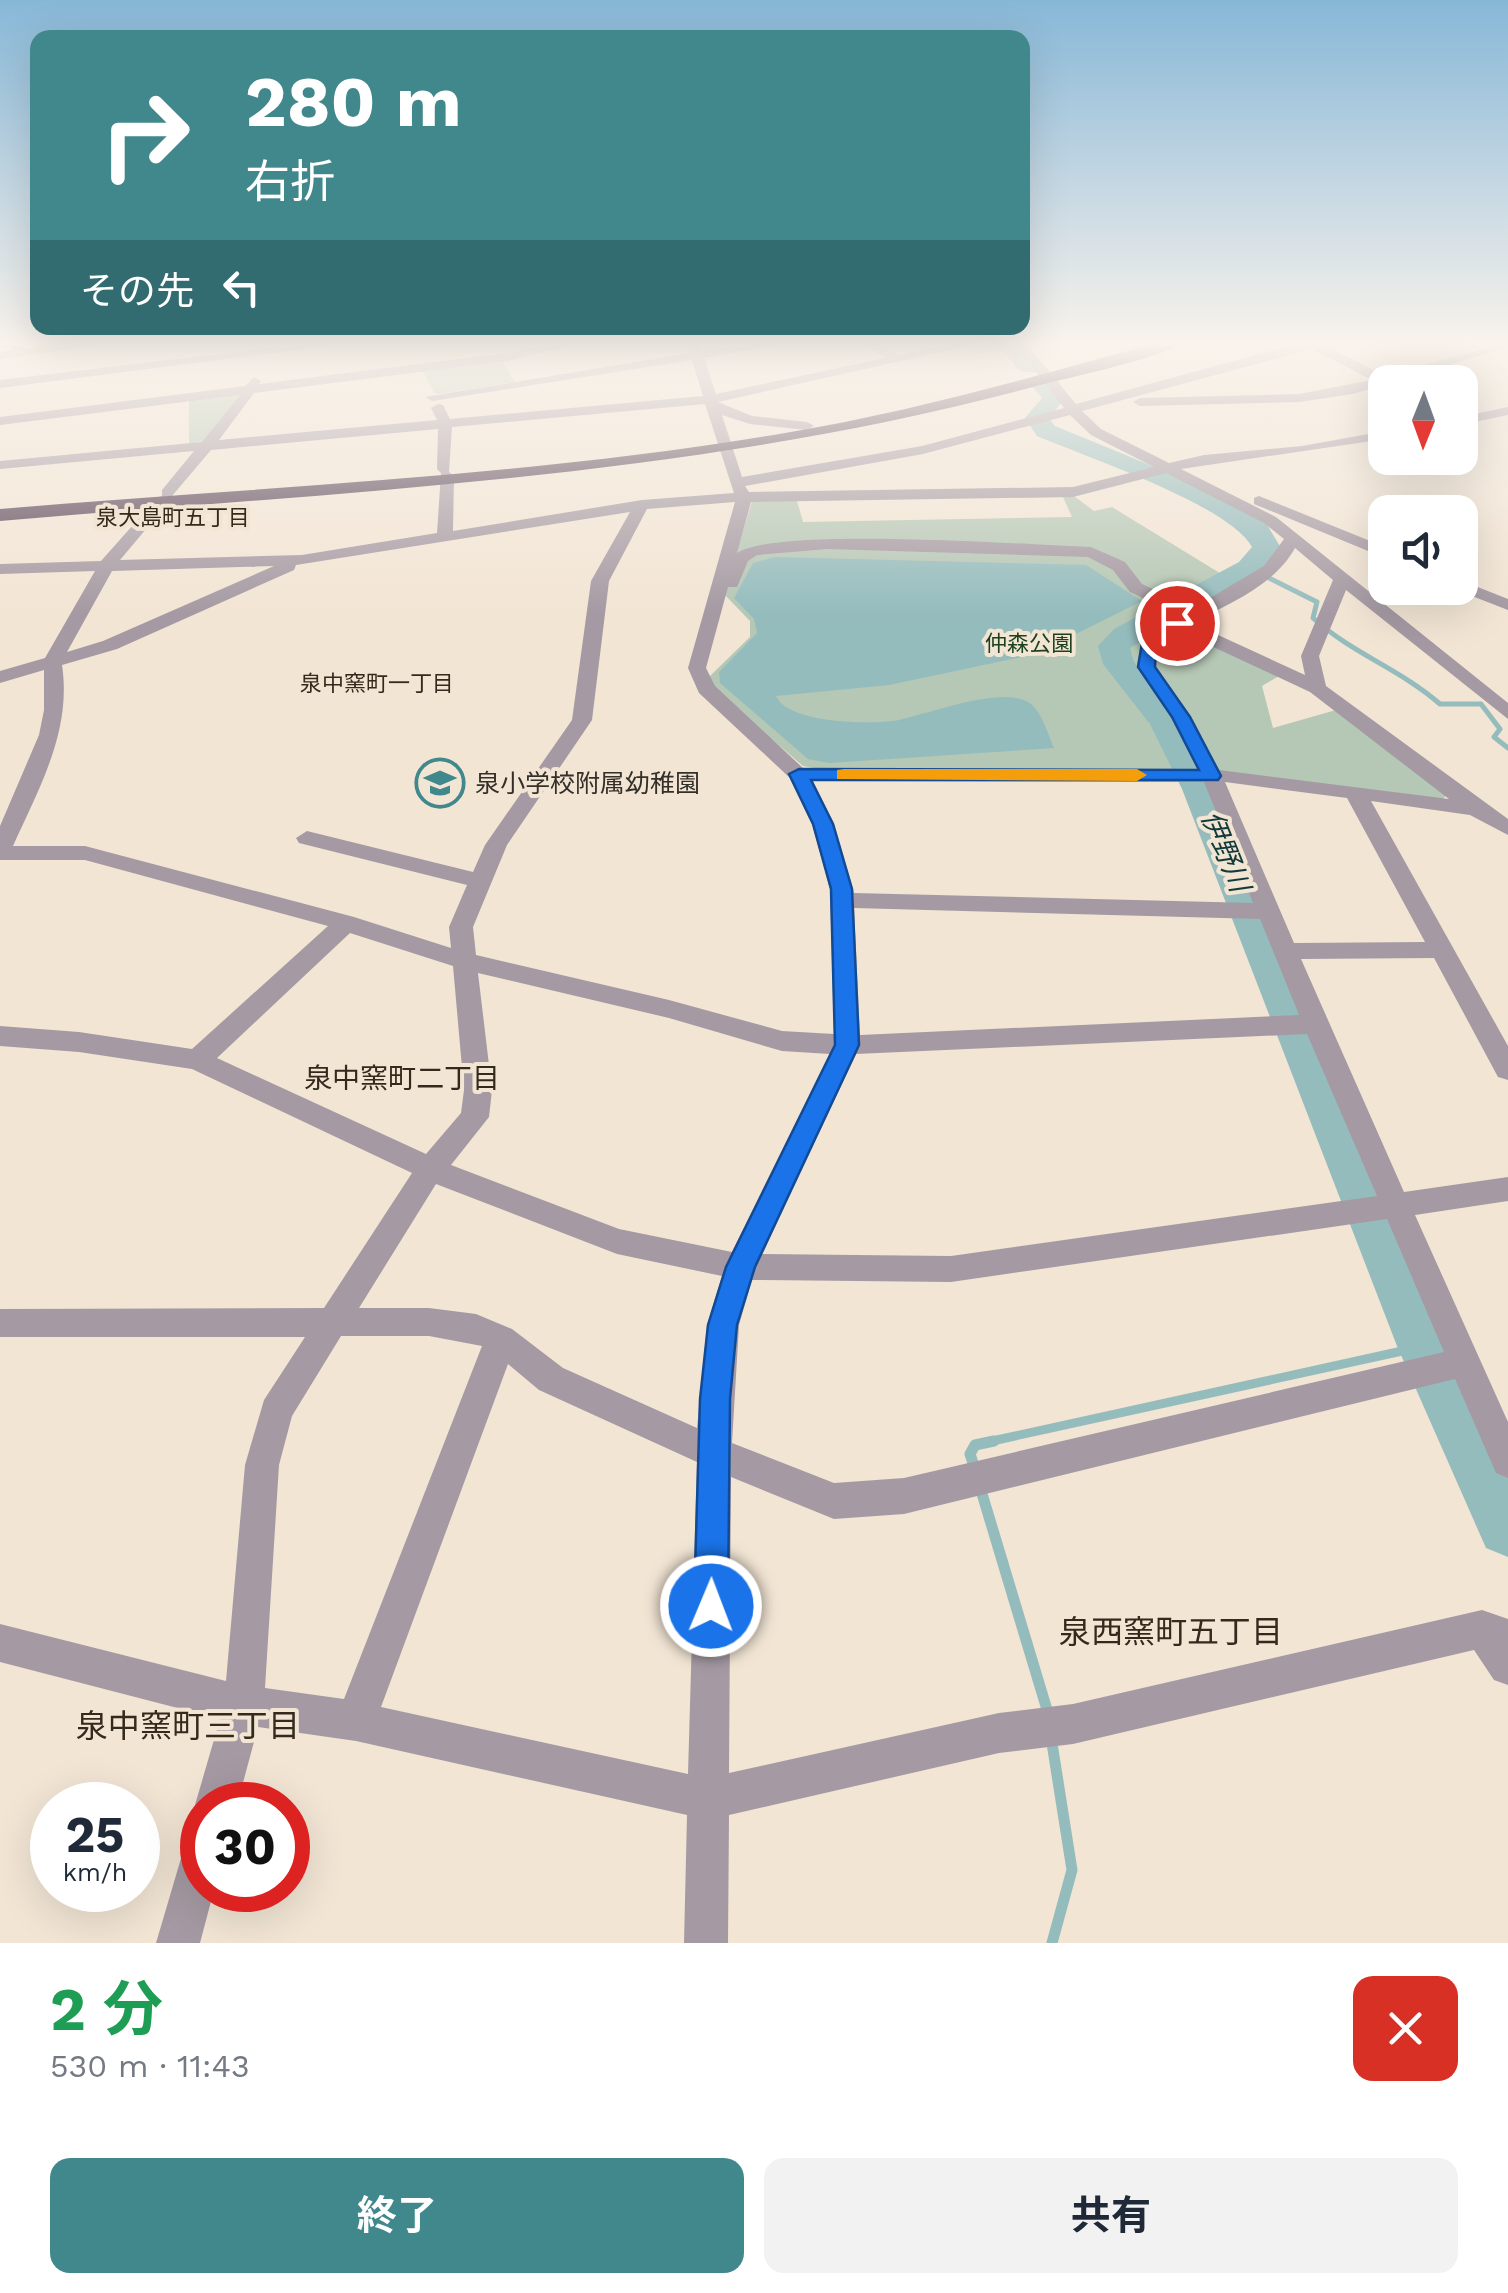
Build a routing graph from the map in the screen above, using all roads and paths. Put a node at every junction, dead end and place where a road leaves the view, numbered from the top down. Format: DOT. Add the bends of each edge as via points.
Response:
graph roads {
  1 [pos="218,433"];
  2 [pos="345,433"];
  3 [pos="445,433"];
  4 [pos="722,433"];
  5 [pos="775,433"];
  6 [pos="793,433"];
  7 [pos="989,433"];
  8 [pos="1097,433"];
  9 [pos="1368,438"];
  10 [pos="725,443"];
  11 [pos="208,446"];
  12 [pos="0,465"];
  13 [pos="1164,471"];
  14 [pos="445,472"];
  15 [pos="1208,486"];
  16 [pos="740,490"];
  17 [pos="165,497"];
  18 [pos="642,506"];
  19 [pos="0,511"];
  20 [pos="445,539"];
  21 [pos="1292,539"];
  22 [pos="1368,547"];
  23 [pos="302,560"];
  24 [pos="106,566"];
  25 [pos="0,569"];
  26 [pos="1343,577"];
  27 [pos="717,592"];
  28 [pos="1478,592"];
  29 [pos="1508,604"];
  30 [pos="1184,619"];
  31 [pos="52,662"];
  32 [pos="0,676"];
  33 [pos="1317,688"];
  34 [pos="1508,713"];
  35 [pos="799,774"];
  36 [pos="1212,776"];
  37 [pos="1354,792"];
  38 [pos="1476,809"];
  39 [pos="1508,828"];
  40 [pos="307,838"];
  41 [pos="0,851"];
  42 [pos="480,880"];
  43 [pos="842,900"];
  44 [pos="1268,911"];
  45 [pos="346,923"];
  46 [pos="1440,950"];
  47 [pos="1284,951"];
  48 [pos="464,961"];
  49 [pos="1316,1024"];
  50 [pos="0,1036"];
  51 [pos="847,1045"];
  52 [pos="197,1060"];
  53 [pos="1508,1070"];
  54 [pos="430,1169"];
  55 [pos="1508,1189"];
  56 [pos="1398,1206"];
  57 [pos="740,1267"];
  58 [pos="330,1322"];
  59 [pos="0,1323"];
  60 [pos="501,1339"];
  61 [pos="1465,1362"];
  62 [pos="714,1453"];
  63 [pos="1508,1460"];
  64 [pos="1495,1633"];
  65 [pos="0,1643"];
  66 [pos="1508,1666"];
  67 [pos="244,1705"];
  68 [pos="356,1721"];
  69 [pos="222,1782"];
  70 [pos="708,1799"];
  71 [pos="186,1912"];
  72 [pos="178,1943"];
  73 [pos="706,1943"];
  1 -- 11 [label="street"];
  2 -- 11 [label="street"];
  3 -- 14 [label="street"];
  4 -- 10 [label="street"];
  5 -- 10 [label="highway"];
  6 -- 10 [label="highway"];
  7 -- 16 [label="street"];
  8 -- 13 [label="street"];
  9 -- 13 [label="street" via="1204,459"];
  10 -- 14 [label="highway"];
  10 -- 16 [label="street"];
  11 -- 12 [label="street"];
  11 -- 17 [label="street"];
  13 -- 15 [label="street"];
  13 -- 16 [label="street" via="1046,494"];
  14 -- 17 [label="highway"];
  14 -- 20 [label="street"];
  15 -- 21 [label="street"];
  15 -- 22 [label="street" via="1221,485"];
  16 -- 18 [label="street"];
  16 -- 27 [label="street"];
  17 -- 19 [label="highway"];
  17 -- 24 [label="street"];
  18 -- 20 [label="street"];
  18 -- 42 [label="street" via="600,580 582,720 496,845"];
  20 -- 23 [label="street"];
  21 -- 26 [label="street"];
  21 -- 30 [label="street" via="1286,556 1262,577"];
  23 -- 24 [label="street"];
  23 -- 31 [label="street" via="132,636"];
  24 -- 25 [label="street"];
  24 -- 31 [label="street"];
  26 -- 33 [label="street" via="1310,656"];
  26 -- 34 [label="street"];
  27 -- 30 [label="street" via="728,591 742,558 754,550 827,544 1091,552 1120,566 1136,588"];
  27 -- 35 [label="street" via="696,668 706,688"];
  28 -- 29 [label="street"];
  30 -- 33 [label="street"];
  30 -- 36 [label="street" via="1148,647 1146,667"];
  31 -- 32 [label="street"];
  31 -- 41 [label="street" via="48,742"];
  33 -- 38 [label="street"];
  35 -- 36 [label="street"];
  35 -- 43 [label="street" via="823,824"];
  36 -- 37 [label="street"];
  36 -- 44 [label="street"];
  37 -- 38 [label="street"];
  37 -- 46 [label="street"];
  38 -- 39 [label="street"];
  40 -- 42 [label="street"];
  41 -- 45 [label="street" via="85,853"];
  42 -- 48 [label="street" via="461,927"];
  43 -- 44 [label="street"];
  43 -- 51 [label="street"];
  44 -- 47 [label="street"];
  45 -- 48 [label="street"];
  45 -- 52 [label="street"];
  46 -- 47 [label="street"];
  46 -- 53 [label="street"];
  47 -- 49 [label="street"];
  48 -- 51 [label="street" via="782,1041"];
  48 -- 54 [label="street" via="478,1090 474,1116"];
  49 -- 51 [label="street"];
  49 -- 56 [label="street"];
  50 -- 52 [label="street"];
  51 -- 57 [label="street"];
  52 -- 54 [label="street"];
  54 -- 57 [label="street" via="616,1240"];
  54 -- 58 [label="street"];
  55 -- 56 [label="street"];
  56 -- 57 [label="street" via="951,1269"];
  56 -- 61 [label="street"];
  57 -- 62 [label="street" via="723,1325"];
  58 -- 59 [label="street"];
  58 -- 60 [label="street" via="429,1322"];
  58 -- 67 [label="street" via="276,1411 262,1465"];
  60 -- 62 [label="street" via="551,1379"];
  60 -- 68 [label="street"];
  61 -- 62 [label="street" via="904,1496 834,1501"];
  61 -- 63 [label="street"];
  62 -- 70 [label="street"];
  64 -- 66 [label="street"];
  64 -- 70 [label="street"];
  65 -- 67 [label="street"];
  67 -- 68 [label="street"];
  67 -- 69 [label="street"];
  68 -- 70 [label="street"];
  70 -- 73 [label="street"];
  71 -- 72 [label="street"];
}
